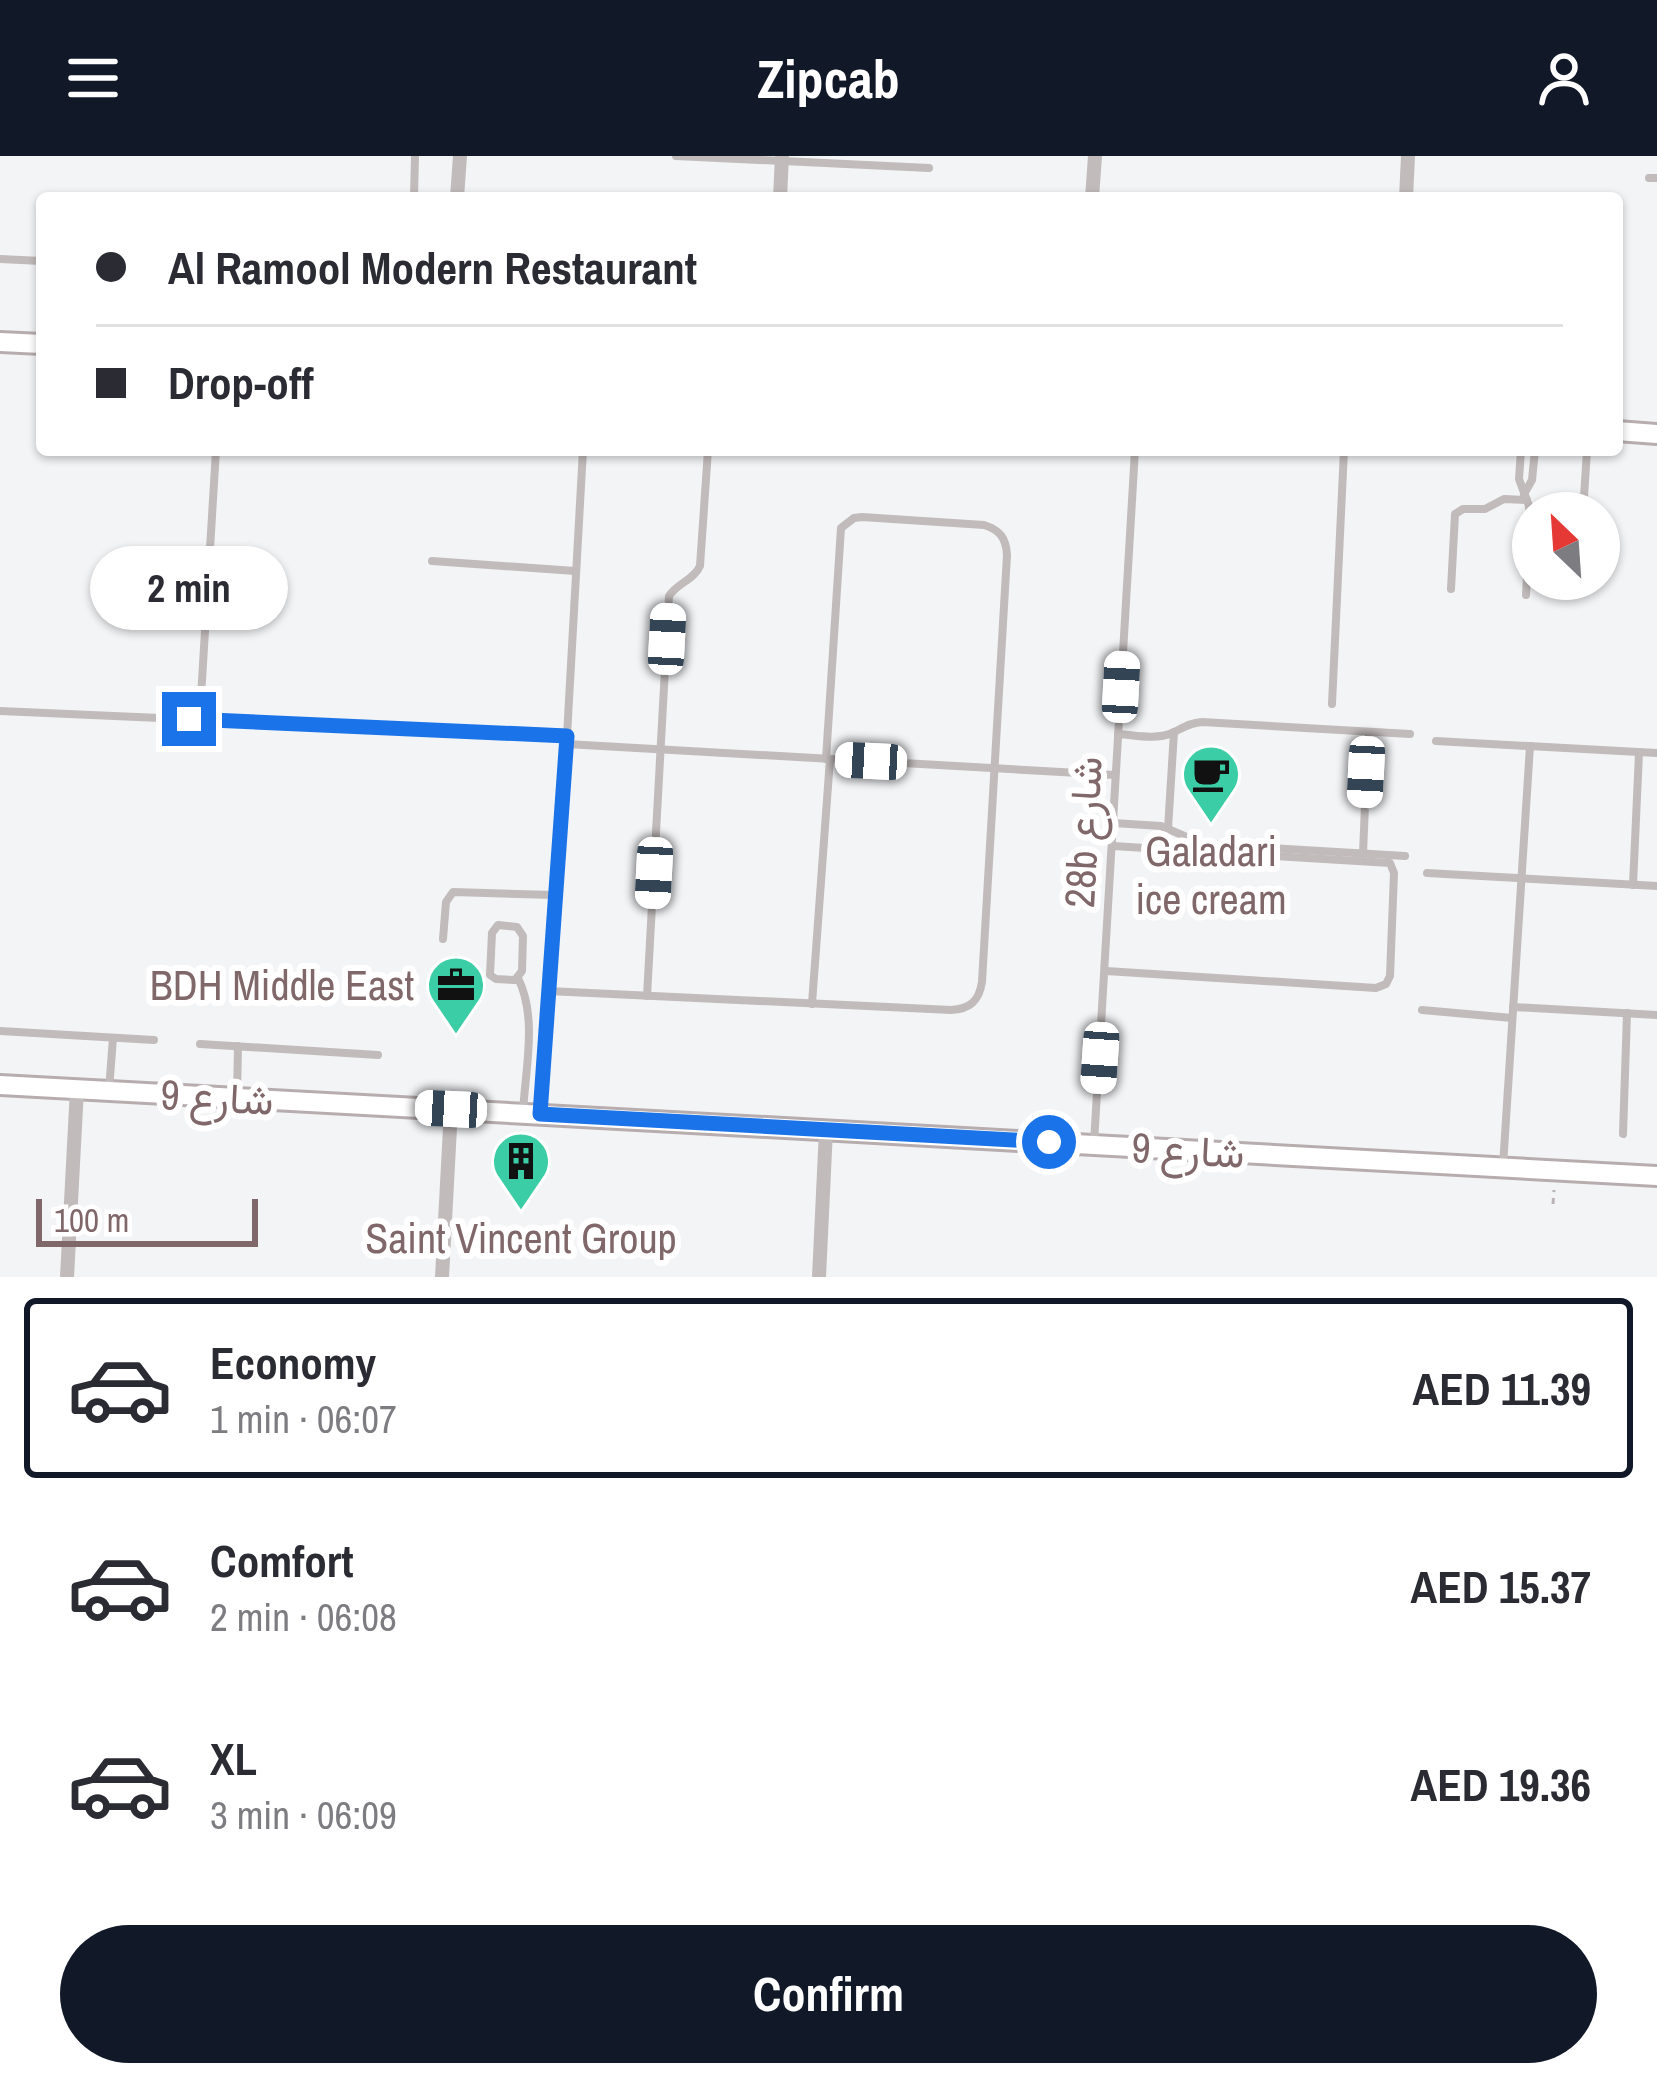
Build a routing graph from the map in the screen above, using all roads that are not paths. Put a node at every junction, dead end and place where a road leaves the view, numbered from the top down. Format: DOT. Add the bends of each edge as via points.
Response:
graph roads {
  1 [pos="415,156"];
  2 [pos="460,156"];
  3 [pos="676,156"];
  4 [pos="1095,156"];
  5 [pos="1408,156"];
  6 [pos="782,158"];
  7 [pos="929,168"];
  8 [pos="414,192"];
  9 [pos="457,192"];
  10 [pos="779,192"];
  11 [pos="1092,192"];
  12 [pos="1406,192"];
  13 [pos="0,259"];
  14 [pos="36,261"];
  15 [pos="0,341"];
  16 [pos="36,344"];
  17 [pos="1623,431"];
  18 [pos="1657,434"];
  19 [pos="216,456"];
  20 [pos="583,456"];
  21 [pos="708,456"];
  22 [pos="1135,456"];
  23 [pos="1345,456"];
  24 [pos="1521,456"];
  25 [pos="1534,456"];
  26 [pos="1587,456"];
  27 [pos="1524,492"];
  28 [pos="1528,492"];
  29 [pos="1584,492"];
  30 [pos="1512,498"];
  31 [pos="432,561"];
  32 [pos="574,571"];
  33 [pos="1451,589"];
  34 [pos="201,697"];
  35 [pos="1332,704"];
  36 [pos="0,711"];
  37 [pos="1174,732"];
  38 [pos="1368,732"];
  39 [pos="1118,734"];
  40 [pos="1410,734"];
  41 [pos="566,740"];
  42 [pos="1436,741"];
  43 [pos="1530,746"];
  44 [pos="661,749"];
  45 [pos="1640,752"];
  46 [pos="1657,753"];
  47 [pos="828,759"];
  48 [pos="994,769"];
  49 [pos="1115,775"];
  50 [pos="1113,823"];
  51 [pos="1168,829"];
  52 [pos="1113,846"];
  53 [pos="1363,854"];
  54 [pos="1405,856"];
  55 [pos="1427,873"];
  56 [pos="1521,878"];
  57 [pos="1633,885"];
  58 [pos="1657,886"];
  59 [pos="554,895"];
  60 [pos="443,939"];
  61 [pos="1106,971"];
  62 [pos="518,978"];
  63 [pos="548,991"];
  64 [pos="647,996"];
  65 [pos="812,1004"];
  66 [pos="1421,1010"];
  67 [pos="1513,1012"];
  68 [pos="1627,1013"];
  69 [pos="1657,1015"];
  70 [pos="0,1031"];
  71 [pos="113,1038"];
  72 [pos="154,1040"];
  73 [pos="200,1044"];
  74 [pos="238,1046"];
  75 [pos="378,1055"];
  76 [pos="0,1085"];
  77 [pos="77,1089"];
  78 [pos="109,1091"];
  79 [pos="237,1098"];
  80 [pos="451,1109"];
  81 [pos="531,1114"];
  82 [pos="826,1130"];
  83 [pos="1623,1134"];
  84 [pos="1094,1144"];
  85 [pos="1503,1167"];
  86 [pos="1657,1176"];
  87 [pos="68,1277"];
  88 [pos="442,1277"];
  89 [pos="819,1277"];
  1 -- 8 [label="lane"];
  2 -- 9 [label="street"];
  3 -- 6 [label="lane"];
  4 -- 11 [label="street"];
  5 -- 12 [label="street"];
  6 -- 7 [label="lane"];
  6 -- 10 [label="street"];
  13 -- 14 [label="lane"];
  15 -- 16 [label="street"];
  17 -- 18 [label="street"];
  19 -- 34 [label="lane"];
  20 -- 32 [label="lane"];
  21 -- 44 [label="lane" via="700,566 670,596"];
  22 -- 39 [label="lane, 28b شارع"];
  23 -- 35 [label="lane"];
  24 -- 27 [label="lane"];
  25 -- 28 [label="lane"];
  26 -- 29 [label="lane"];
  30 -- 33 [label="lane" via="1455,514"];
  31 -- 32 [label="lane"];
  32 -- 41 [label="lane"];
  36 -- 41 [label="lane"];
  37 -- 38 [label="lane" via="1192,722"];
  37 -- 39 [label="lane"];
  37 -- 51 [label="lane"];
  38 -- 40 [label="lane"];
  38 -- 53 [label="lane"];
  39 -- 49 [label="lane, 28b شارع"];
  41 -- 44 [label="lane"];
  41 -- 59 [label="lane"];
  42 -- 43 [label="lane"];
  43 -- 45 [label="lane"];
  43 -- 56 [label="lane"];
  44 -- 47 [label="lane"];
  44 -- 64 [label="lane"];
  45 -- 46 [label="lane"];
  45 -- 57 [label="lane"];
  47 -- 48 [label="lane"];
  47 -- 48 [label="lane" via="846,521 983,525 1002,535 1007,555"];
  47 -- 65 [label="lane"];
  48 -- 49 [label="lane"];
  48 -- 65 [label="lane" via="982,982 974,1004"];
  49 -- 50 [label="lane, 28b شارع"];
  50 -- 51 [label="lane"];
  50 -- 52 [label="lane, 28b شارع"];
  51 -- 53 [label="lane" via="1203,844"];
  52 -- 61 [label="lane, 28b شارع"];
  52 -- 61 [label="lane" via="1390,863 1390,976 1376,988"];
  53 -- 54 [label="lane"];
  55 -- 56 [label="lane"];
  56 -- 57 [label="lane"];
  56 -- 67 [label="lane"];
  57 -- 58 [label="lane"];
  59 -- 60 [label="lane" via="453,892"];
  59 -- 63 [label="lane"];
  61 -- 84 [label="lane, 28b شارع"];
  62 -- 62 [label="lane" via="522,933 498,926 490,975"];
  62 -- 81 [label="lane" via="529,1016"];
  63 -- 64 [label="lane"];
  63 -- 81 [label="lane"];
  64 -- 65 [label="lane"];
  66 -- 67 [label="lane"];
  67 -- 68 [label="lane"];
  67 -- 85 [label="lane"];
  68 -- 69 [label="lane"];
  68 -- 83 [label="lane"];
  70 -- 71 [label="lane"];
  71 -- 72 [label="lane"];
  71 -- 78 [label="lane"];
  73 -- 74 [label="lane"];
  74 -- 75 [label="lane"];
  74 -- 79 [label="lane"];
  76 -- 77 [label="street, شارع 9"];
  77 -- 78 [label="street, شارع 9"];
  77 -- 87 [label="street"];
  78 -- 79 [label="street, شارع 9"];
  79 -- 80 [label="street, شارع 9"];
  80 -- 81 [label="street, شارع 9"];
  80 -- 88 [label="street"];
  81 -- 82 [label="street, شارع 9"];
  82 -- 84 [label="street, شارع 9"];
  82 -- 89 [label="street"];
  84 -- 85 [label="street, شارع 9"];
  85 -- 86 [label="street, شارع 9"];
}
